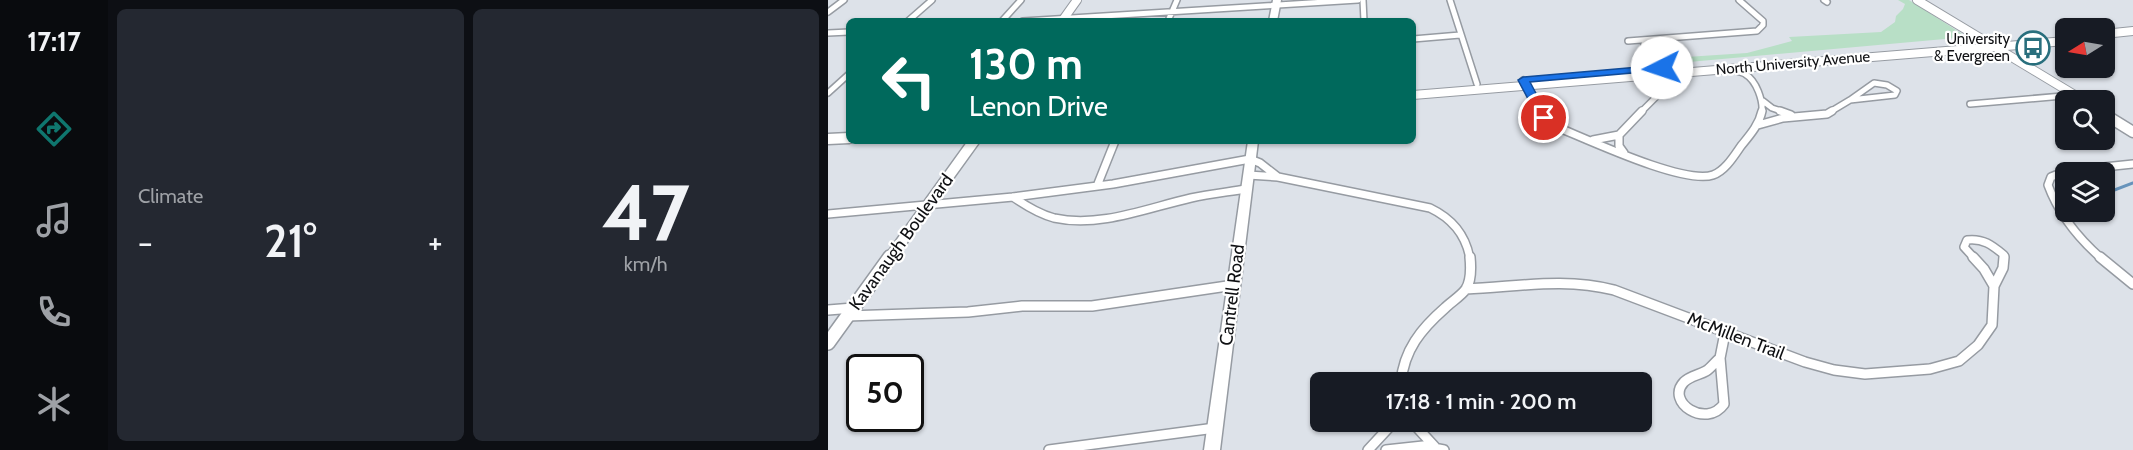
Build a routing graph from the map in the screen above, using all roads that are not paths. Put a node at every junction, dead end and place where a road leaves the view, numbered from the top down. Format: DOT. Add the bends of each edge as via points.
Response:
graph roads {
  1 [pos="844,0"];
  2 [pos="932,0"];
  3 [pos="1021,0"];
  4 [pos="1077,0"];
  5 [pos="1177,0"];
  6 [pos="1358,0"];
  7 [pos="1363,0"];
  8 [pos="1450,0"];
  9 [pos="1739,0"];
  10 [pos="1917,0"];
  11 [pos="1276,3"];
  12 [pos="828,12"];
  13 [pos="1172,12"];
  14 [pos="911,18"];
  15 [pos="1005,18"];
  16 [pos="1064,18"];
  17 [pos="1090,18"];
  18 [pos="1169,18"];
  19 [pos="1274,18"];
  20 [pos="1364,18"];
  21 [pos="2133,31"];
  22 [pos="846,32"];
  23 [pos="828,33"];
  24 [pos="2115,33"];
  25 [pos="1460,35"];
  26 [pos="2133,36"];
  27 [pos="2115,37"];
  28 [pos="2055,38"];
  29 [pos="1416,39"];
  30 [pos="1647,40"];
  31 [pos="1628,41"];
  32 [pos="1986,42"];
  33 [pos="2055,42"];
  34 [pos="1994,47"];
  35 [pos="1688,66"];
  36 [pos="1755,66"];
  37 [pos="1720,69"];
  38 [pos="1648,72"];
  39 [pos="1745,74"];
  40 [pos="846,77"];
  41 [pos="1525,83"];
  42 [pos="1477,84"];
  43 [pos="1416,89"];
  44 [pos="2066,90"];
  45 [pos="828,93"];
  46 [pos="1416,94"];
  47 [pos="2055,97"];
  48 [pos="1850,100"];
  49 [pos="1763,101"];
  50 [pos="1970,104"];
  51 [pos="1798,116"];
  52 [pos="2115,121"];
  53 [pos="1758,125"];
  54 [pos="2133,132"];
  55 [pos="1619,135"];
  56 [pos="846,138"];
  57 [pos="828,139"];
  58 [pos="1589,140"];
  59 [pos="972,144"];
  60 [pos="1114,144"];
  61 [pos="1252,144"];
  62 [pos="1626,155"];
  63 [pos="1250,159"];
  64 [pos="2133,164"];
  65 [pos="1248,175"];
  66 [pos="1278,177"];
  67 [pos="1097,186"];
  68 [pos="1246,189"];
  69 [pos="1013,197"];
  70 [pos="927,206"];
  71 [pos="828,214"];
  72 [pos="2133,284"];
  73 [pos="1234,285"];
  74 [pos="1994,286"];
  75 [pos="1466,289"];
  76 [pos="828,310"];
  77 [pos="850,312"];
  78 [pos="1725,333"];
  79 [pos="828,343"];
  80 [pos="1720,358"];
  81 [pos="1401,372"];
  82 [pos="1215,428"];
  83 [pos="1386,432"];
  84 [pos="1422,432"];
  85 [pos="1439,448"];
  86 [pos="1049,450"];
  87 [pos="1212,450"];
  88 [pos="1368,450"];
  89 [pos="1386,450"];
  1 -- 12 [label="street"];
  2 -- 14 [label="street"];
  3 -- 15 [label="street"];
  4 -- 16 [label="main road"];
  5 -- 13 [label="street"];
  6 -- 11 [label="street"];
  7 -- 20 [label="street"];
  8 -- 25 [label="street"];
  9 -- 30 [label="street" via="1763,21 1759,30"];
  10 -- 32 [label="main road"];
  11 -- 13 [label="street"];
  11 -- 19 [label="main road"];
  13 -- 17 [label="street"];
  13 -- 18 [label="street"];
  21 -- 24 [label="main road"];
  22 -- 23 [label="street"];
  25 -- 29 [label="street"];
  25 -- 42 [label="street"];
  26 -- 27 [label="main road"];
  28 -- 32 [label="main road, North University Avenue"];
  30 -- 31 [label="street"];
  30 -- 35 [label="street" via="1668,61"];
  30 -- 38 [label="street" via="1644,44 1658,62"];
  32 -- 34 [label="main road"];
  32 -- 35 [label="main road, North University Avenue"];
  33 -- 34 [label="main road, North University Avenue"];
  34 -- 36 [label="main road, North University Avenue"];
  34 -- 44 [label="main road"];
  35 -- 38 [label="main road, North University Avenue"];
  36 -- 37 [label="main road, North University Avenue"];
  36 -- 39 [label="street"];
  37 -- 38 [label="main road, North University Avenue"];
  37 -- 39 [label="street"];
  38 -- 41 [label="main road, North University Avenue"];
  38 -- 55 [label="street" via="1659,94"];
  39 -- 49 [label="street"];
  40 -- 45 [label="street"];
  41 -- 42 [label="main road, North University Avenue"];
  41 -- 46 [label="main road, North University Avenue"];
  41 -- 58 [label="street" via="1547,122"];
  42 -- 43 [label="main road, North University Avenue"];
  47 -- 50 [label="street"];
  48 -- 48 [label="street" via="1895,95 1898,91 1874,83"];
  48 -- 51 [label="street" via="1827,114"];
  49 -- 51 [label="street" via="1776,110"];
  49 -- 53 [label="street"];
  51 -- 53 [label="street"];
  52 -- 54 [label="main road"];
  53 -- 62 [label="street" via="1724,168 1707,177 1677,174"];
  55 -- 58 [label="street"];
  55 -- 62 [label="street" via="1618,146"];
  56 -- 57 [label="main road"];
  58 -- 62 [label="street"];
  59 -- 70 [label="main road, Kavanaugh Boulevard"];
  60 -- 67 [label="street"];
  61 -- 63 [label="main road, Cantrell Road"];
  63 -- 65 [label="main road, Cantrell Road"];
  63 -- 66 [label="street"];
  63 -- 67 [label="street"];
  64 -- 72 [label="street" via="2066,171 2051,177 2048,185 2076,233"];
  65 -- 66 [label="street"];
  65 -- 68 [label="main road, Cantrell Road"];
  66 -- 75 [label="street" via="1430,208 1445,215 1464,239 1470,275"];
  67 -- 69 [label="street"];
  68 -- 69 [label="street" via="1193,197 1132,214 1077,220 1040,215"];
  68 -- 73 [label="main road, Cantrell Road"];
  69 -- 70 [label="street"];
  70 -- 71 [label="street"];
  70 -- 77 [label="main road, Kavanaugh Boulevard"];
  73 -- 77 [label="street" via="1092,306"];
  73 -- 82 [label="main road, Cantrell Road"];
  74 -- 74 [label="street" via="2003,268 2004,255 1987,242 1967,240 1964,246"];
  74 -- 78 [label="street, McMillen Trail" via="1992,325 1978,345 1959,361 1930,369 1887,373 1834,370"];
  75 -- 78 [label="street, McMillen Trail" via="1584,282"];
  75 -- 81 [label="street" via="1422,330 1408,348"];
  76 -- 77 [label="street"];
  77 -- 79 [label="main road, Kavanaugh Boulevard"];
  78 -- 80 [label="street"];
  80 -- 80 [label="street" via="1724,371 1722,409 1712,414 1688,410 1678,393 1682,383"];
  82 -- 86 [label="street"];
  82 -- 87 [label="main road, Cantrell Road"];
  83 -- 88 [label="street"];
  84 -- 85 [label="street"];
  85 -- 89 [label="street"];
}
